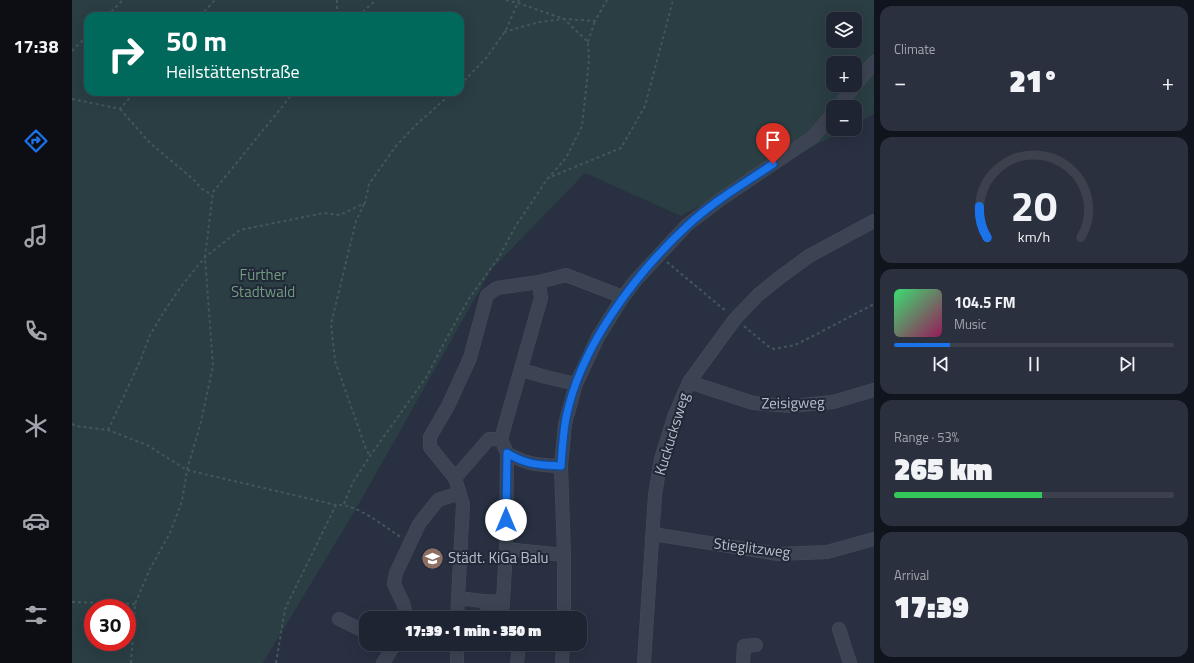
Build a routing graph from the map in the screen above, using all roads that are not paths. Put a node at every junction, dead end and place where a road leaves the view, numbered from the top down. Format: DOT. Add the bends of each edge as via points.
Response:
graph roads {
  1 [pos="874,62"];
  2 [pos="844,100"];
  3 [pos="826,121"];
  4 [pos="874,221"];
  5 [pos="539,282"];
  6 [pos="623,297"];
  7 [pos="522,370"];
  8 [pos="690,382"];
  9 [pos="576,384"];
  10 [pos="874,390"];
  11 [pos="501,439"];
  12 [pos="507,453"];
  13 [pos="561,466"];
  14 [pos="455,478"];
  15 [pos="459,493"];
  16 [pos="653,534"];
  17 [pos="874,539"];
  18 [pos="506,549"];
  19 [pos="564,555"];
  20 [pos="458,598"];
  21 [pos="483,601"];
  22 [pos="503,602"];
  23 [pos="405,611"];
  24 [pos="457,611"];
  25 [pos="491,611"];
  26 [pos="502,611"];
  27 [pos="564,611"];
  28 [pos="339,619"];
  29 [pos="359,629"];
  30 [pos="839,630"];
  31 [pos="756,645"];
  32 [pos="389,651"];
  33 [pos="457,651"];
  34 [pos="518,651"];
  35 [pos="563,651"];
  36 [pos="383,663"];
  37 [pos="457,663"];
  38 [pos="517,663"];
  39 [pos="562,663"];
  40 [pos="644,663"];
  41 [pos="743,663"];
  42 [pos="850,663"];
  1 -- 2 [label="street"];
  3 -- 6 [label="street" via="813,137 687,225"];
  4 -- 8 [label="street, Kuckucksweg" via="803,261 758,295 736,319"];
  5 -- 6 [label="street" via="566,275"];
  5 -- 7 [label="street" via="541,298"];
  5 -- 14 [label="street" via="497,288 486,295 470,358 448,406 430,437 430,447"];
  6 -- 9 [label="street" via="598,337"];
  7 -- 9 [label="street"];
  7 -- 11 [label="street"];
  8 -- 10 [label="street, Zeisigweg" via="753,403 791,406 833,402"];
  8 -- 16 [label="street, Kuckucksweg" via="674,417 661,459"];
  9 -- 13 [label="street" via="566,418"];
  11 -- 12 [label="street"];
  11 -- 14 [label="street" via="489,439"];
  12 -- 13 [label="street" via="532,464"];
  12 -- 18 [label="street"];
  13 -- 19 [label="street"];
  14 -- 15 [label="street"];
  15 -- 20 [label="street" via="463,504"];
  15 -- 23 [label="street" via="438,500 419,524 409,543 394,584"];
  16 -- 17 [label="street, Stieglitzweg" via="778,554 827,552"];
  16 -- 40 [label="street, Kuckucksweg"];
  18 -- 19 [label="street"];
  18 -- 22 [label="street"];
  19 -- 27 [label="street"];
  20 -- 21 [label="street"];
  20 -- 24 [label="street"];
  21 -- 22 [label="street"];
  21 -- 25 [label="street"];
  22 -- 26 [label="street"];
  28 -- 29 [label="street"];
  30 -- 42 [label="street"];
  31 -- 41 [label="street" via="744,646"];
  32 -- 36 [label="street"];
  33 -- 37 [label="street"];
  34 -- 38 [label="street"];
  35 -- 39 [label="street"];
}
